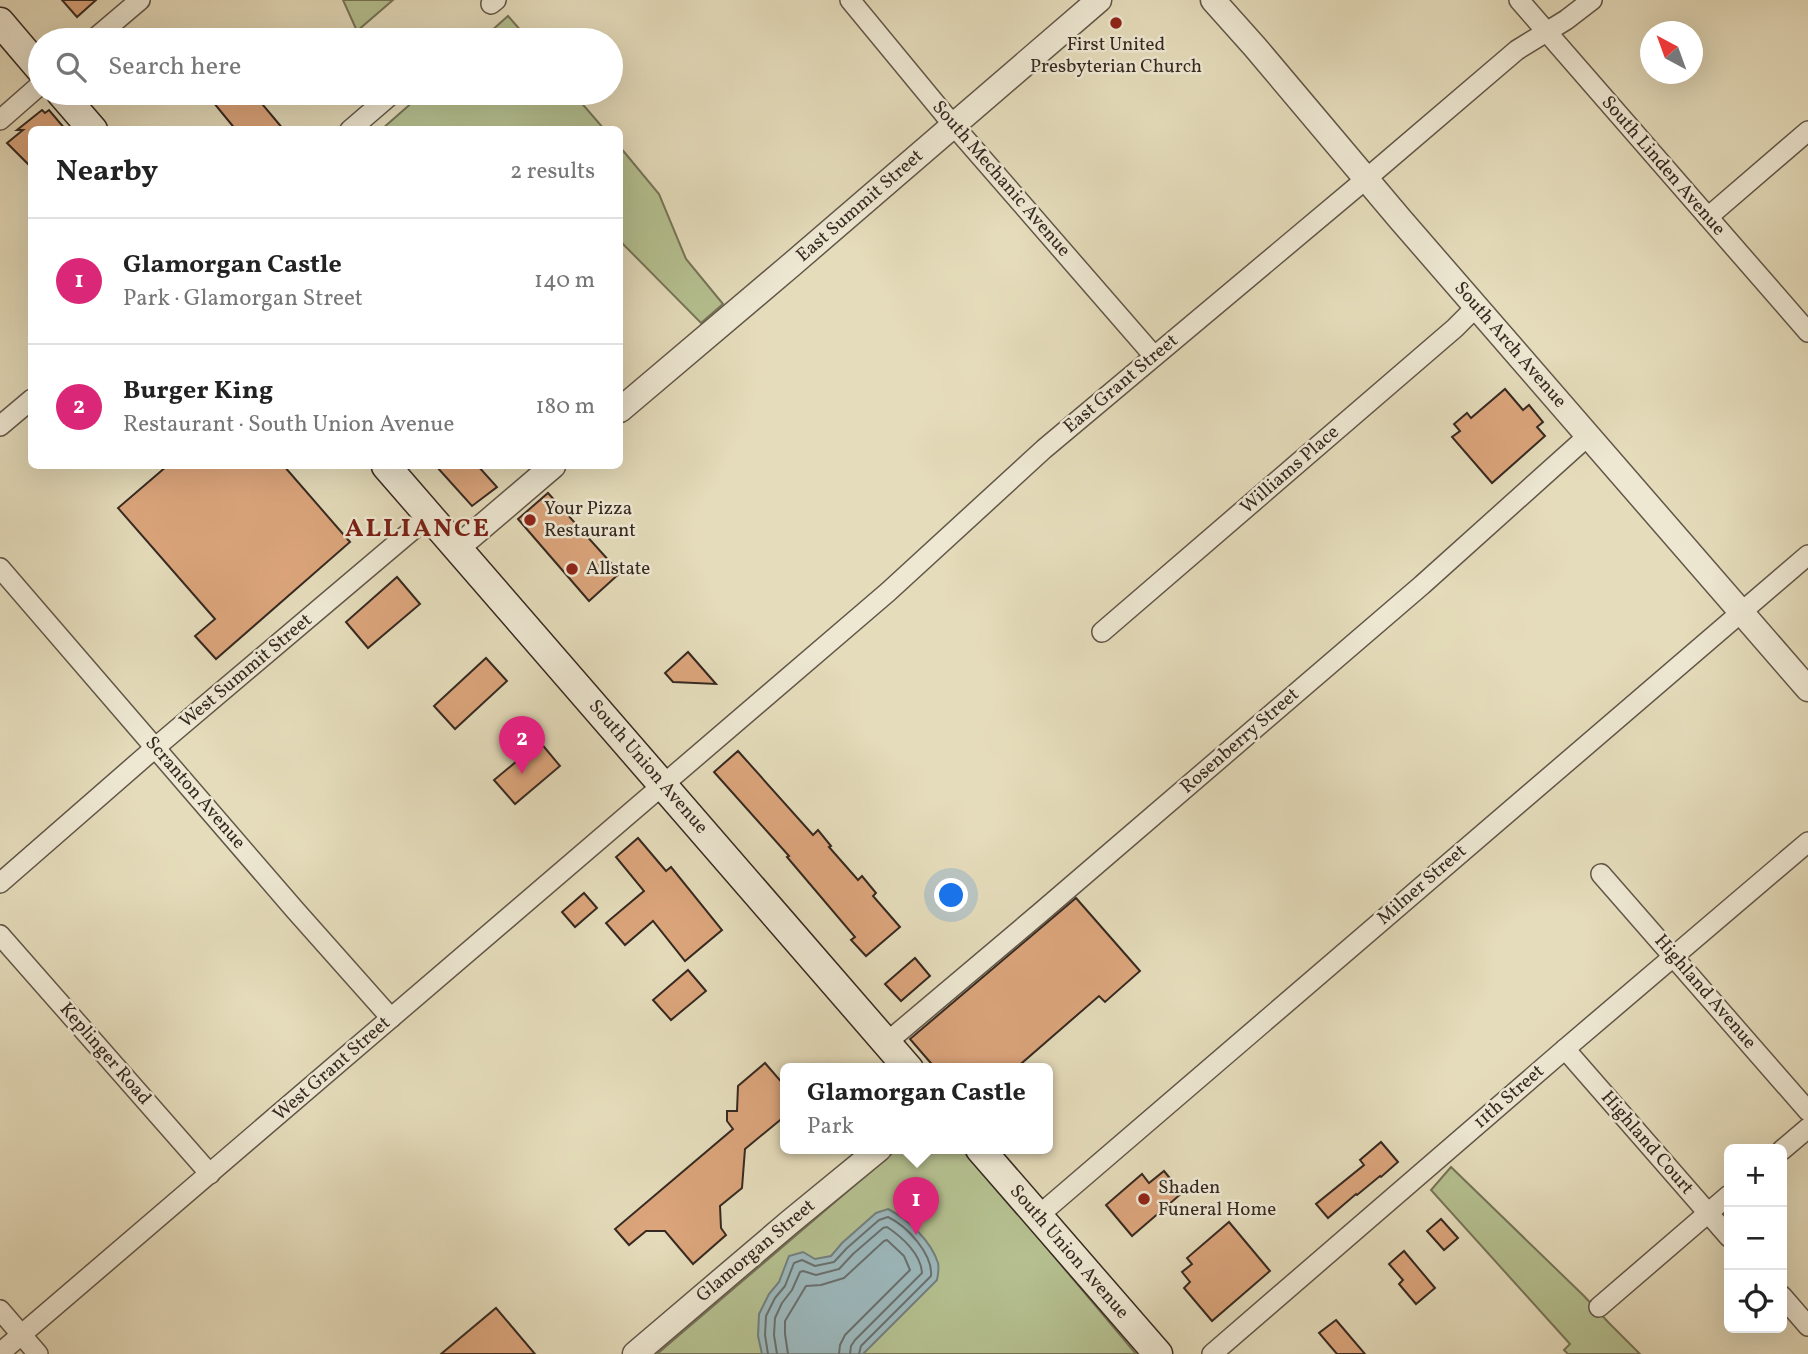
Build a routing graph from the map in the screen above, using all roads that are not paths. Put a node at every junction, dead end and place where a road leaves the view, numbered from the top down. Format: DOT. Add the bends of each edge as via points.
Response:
graph roads {
  1 [pos="140,0"];
  2 [pos="850,0"];
  3 [pos="1099,0"];
  4 [pos="1213,0"];
  5 [pos="1519,0"];
  6 [pos="1592,0"];
  7 [pos="0,22"];
  8 [pos="107,28"];
  9 [pos="1547,33"];
  10 [pos="28,55"];
  11 [pos="28,96"];
  12 [pos="71,105"];
  13 [pos="379,105"];
  14 [pos="0,120"];
  15 [pos="90,126"];
  16 [pos="354,126"];
  17 [pos="954,126"];
  18 [pos="1808,131"];
  19 [pos="1366,179"];
  20 [pos="1708,217"];
  21 [pos="1476,307"];
  22 [pos="1808,331"];
  23 [pos="1154,356"];
  24 [pos="28,402"];
  25 [pos="623,407"];
  26 [pos="0,425"];
  27 [pos="1589,435"];
  28 [pos="389,469"];
  29 [pos="549,469"];
  30 [pos="429,516"];
  31 [pos="457,548"];
  32 [pos="1808,555"];
  33 [pos="0,568"];
  34 [pos="1741,611"];
  35 [pos="1102,632"];
  36 [pos="1808,689"];
  37 [pos="156,747"];
  38 [pos="663,785"];
  39 [pos="1808,842"];
  40 [pos="1601,874"];
  41 [pos="0,883"];
  42 [pos="0,935"];
  43 [pos="1674,956"];
  44 [pos="391,1018"];
  45 [pos="886,1043"];
  46 [pos="1565,1049"];
  47 [pos="904,1063"];
  48 [pos="1808,1111"];
  49 [pos="1808,1128"];
  50 [pos="1787,1146"];
  51 [pos="872,1154"];
  52 [pos="984,1154"];
  53 [pos="210,1174"];
  54 [pos="1724,1200"];
  55 [pos="1709,1213"];
  56 [pos="1038,1216"];
  57 [pos="1724,1231"];
  58 [pos="1787,1302"];
  59 [pos="1600,1307"];
  60 [pos="0,1310"];
  61 [pos="1808,1326"];
  62 [pos="22,1335"];
  63 [pos="0,1353"];
  64 [pos="38,1354"];
  65 [pos="635,1354"];
  66 [pos="1158,1354"];
  67 [pos="1212,1354"];
  1 -- 8 [label="street"];
  2 -- 17 [label="street, South Mechanic Avenue"];
  3 -- 17 [label="street, East Summit Street"];
  4 -- 19 [label="street, South Arch Avenue"];
  5 -- 9 [label="street, South Linden Avenue"];
  6 -- 9 [label="street, East Grant Street"];
  7 -- 10 [label="main road"];
  9 -- 19 [label="street, East Grant Street" via="1517,50"];
  9 -- 20 [label="street, South Linden Avenue"];
  11 -- 14 [label="street"];
  12 -- 15 [label="main road"];
  13 -- 16 [label="street"];
  17 -- 23 [label="street, South Mechanic Avenue"];
  17 -- 25 [label="street, East Summit Street"];
  18 -- 20 [label="street"];
  19 -- 21 [label="street, South Arch Avenue"];
  19 -- 23 [label="street, East Grant Street"];
  20 -- 22 [label="street, South Linden Avenue"];
  21 -- 27 [label="street, South Arch Avenue"];
  21 -- 35 [label="street, Williams Place"];
  23 -- 38 [label="street, East Grant Street"];
  24 -- 26 [label="street"];
  27 -- 34 [label="street, South Arch Avenue"];
  27 -- 45 [label="street, Rosenberry Street" via="1422,585"];
  28 -- 30 [label="main road, South Union Avenue"];
  29 -- 31 [label="street"];
  30 -- 31 [label="main road, South Union Avenue"];
  30 -- 37 [label="street, West Summit Street"];
  31 -- 38 [label="main road, South Union Avenue"];
  32 -- 34 [label="street, Milner Street"];
  33 -- 37 [label="street, Scranton Avenue"];
  34 -- 36 [label="street, South Arch Avenue"];
  34 -- 56 [label="street, Milner Street"];
  37 -- 41 [label="street, West Summit Street"];
  37 -- 44 [label="street, Scranton Avenue"];
  38 -- 44 [label="street, West Grant Street"];
  38 -- 45 [label="main road, South Union Avenue"];
  39 -- 43 [label="street, 11th Street"];
  40 -- 43 [label="street, Highland Avenue"];
  42 -- 53 [label="street, Keplinger Road"];
  43 -- 46 [label="street, 11th Street"];
  43 -- 48 [label="street, Highland Avenue"];
  44 -- 53 [label="street, West Grant Street"];
  45 -- 47 [label="main road, South Union Avenue"];
  46 -- 55 [label="street, Highland Court"];
  46 -- 67 [label="street, 11th Street"];
  49 -- 50 [label="street"];
  51 -- 65 [label="street, Glamorgan Street"];
  52 -- 56 [label="main road, South Union Avenue"];
  53 -- 62 [label="street, West Grant Street"];
  54 -- 55 [label="street"];
  55 -- 57 [label="street, Highland Court"];
  55 -- 59 [label="street"];
  56 -- 66 [label="main road, South Union Avenue"];
  58 -- 61 [label="street"];
  60 -- 62 [label="street"];
  62 -- 63 [label="street, West Grant Street"];
  62 -- 64 [label="street"];
}
